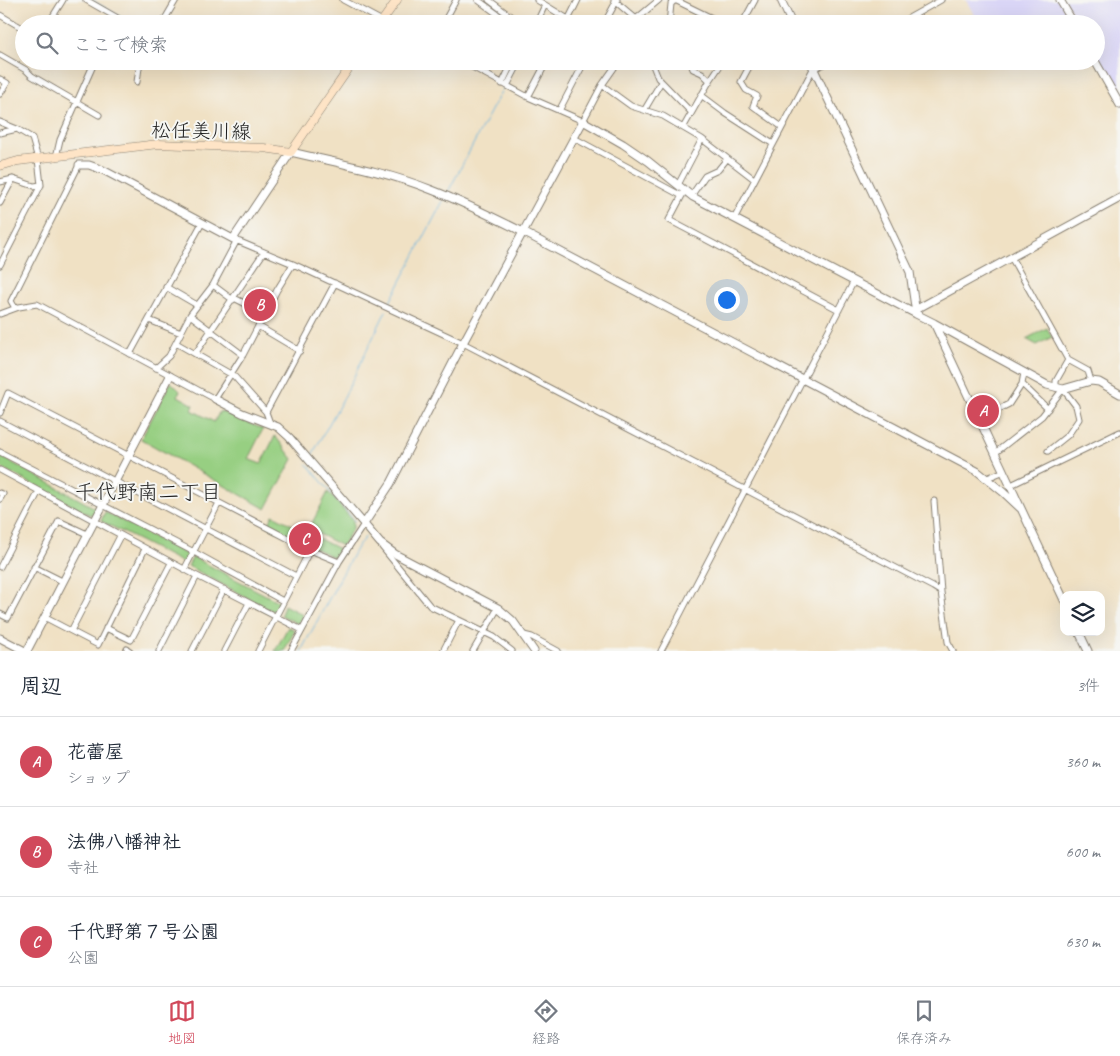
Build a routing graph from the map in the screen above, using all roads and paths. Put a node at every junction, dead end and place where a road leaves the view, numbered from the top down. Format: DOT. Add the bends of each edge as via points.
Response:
graph roads {
  1 [pos="62,0"];
  2 [pos="86,0"];
  3 [pos="176,0"];
  4 [pos="343,0"];
  5 [pos="359,0"];
  6 [pos="397,0"];
  7 [pos="456,0"];
  8 [pos="480,0"];
  9 [pos="489,0"];
  10 [pos="537,0"];
  11 [pos="578,0"];
  12 [pos="659,0"];
  13 [pos="755,0"];
  14 [pos="781,0"];
  15 [pos="942,0"];
  16 [pos="1060,0"];
  17 [pos="616,1"];
  18 [pos="545,5"];
  19 [pos="356,7"];
  20 [pos="53,15"];
  21 [pos="112,15"];
  22 [pos="167,15"];
  23 [pos="370,15"];
  24 [pos="388,15"];
  25 [pos="448,15"];
  26 [pos="499,15"];
  27 [pos="509,15"];
  28 [pos="540,15"];
  29 [pos="558,15"];
  30 [pos="570,15"];
  31 [pos="609,15"];
  32 [pos="629,15"];
  33 [pos="643,15"];
  34 [pos="669,15"];
  35 [pos="706,15"];
  36 [pos="747,15"];
  37 [pos="788,15"];
  38 [pos="914,15"];
  39 [pos="1069,15"];
  40 [pos="0,16"];
  41 [pos="15,24"];
  42 [pos="0,55"];
  43 [pos="15,64"];
  44 [pos="26,70"];
  45 [pos="91,70"];
  46 [pos="139,70"];
  47 [pos="348,70"];
  48 [pos="478,70"];
  49 [pos="510,70"];
  50 [pos="514,70"];
  51 [pos="542,70"];
  52 [pos="580,70"];
  53 [pos="613,70"];
  54 [pos="655,70"];
  55 [pos="695,70"];
  56 [pos="717,70"];
  57 [pos="747,70"];
  58 [pos="813,70"];
  59 [pos="814,70"];
  60 [pos="1100,70"];
  61 [pos="0,79"];
  62 [pos="710,80"];
  63 [pos="137,82"];
  64 [pos="661,82"];
  65 [pos="505,85"];
  66 [pos="602,85"];
  67 [pos="0,94"];
  68 [pos="701,95"];
  69 [pos="528,97"];
  70 [pos="77,102"];
  71 [pos="1120,105"];
  72 [pos="560,109"];
  73 [pos="645,109"];
  74 [pos="691,112"];
  75 [pos="99,115"];
  76 [pos="583,121"];
  77 [pos="0,122"];
  78 [pos="782,127"];
  79 [pos="683,128"];
  80 [pos="17,129"];
  81 [pos="0,133"];
  82 [pos="574,138"];
  83 [pos="702,139"];
  84 [pos="773,144"];
  85 [pos="291,152"];
  86 [pos="56,158"];
  87 [pos="38,159"];
  88 [pos="726,159"];
  89 [pos="79,165"];
  90 [pos="0,166"];
  91 [pos="13,179"];
  92 [pos="754,179"];
  93 [pos="0,182"];
  94 [pos="41,185"];
  95 [pos="678,185"];
  96 [pos="683,193"];
  97 [pos="691,196"];
  98 [pos="1120,198"];
  99 [pos="0,203"];
  100 [pos="734,218"];
  101 [pos="202,222"];
  102 [pos="523,232"];
  103 [pos="235,240"];
  104 [pos="264,252"];
  105 [pos="1011,257"];
  106 [pos="293,264"];
  107 [pos="0,265"];
  108 [pos="854,281"];
  109 [pos="335,283"];
  110 [pos="213,285"];
  111 [pos="166,287"];
  112 [pos="233,299"];
  113 [pos="197,305"];
  114 [pos="15,308"];
  115 [pos="839,310"];
  116 [pos="915,312"];
  117 [pos="0,314"];
  118 [pos="190,315"];
  119 [pos="149,320"];
  120 [pos="262,320"];
  121 [pos="934,323"];
  122 [pos="258,326"];
  123 [pos="212,330"];
  124 [pos="181,333"];
  125 [pos="176,343"];
  126 [pos="463,343"];
  127 [pos="300,351"];
  128 [pos="130,354"];
  129 [pos="195,354"];
  130 [pos="243,355"];
  131 [pos="1068,360"];
  132 [pos="156,368"];
  133 [pos="1024,373"];
  134 [pos="230,374"];
  135 [pos="170,376"];
  136 [pos="803,379"];
  137 [pos="1091,381"];
  138 [pos="1022,384"];
  139 [pos="1060,388"];
  140 [pos="1120,394"];
  141 [pos="215,399"];
  142 [pos="1048,409"];
  143 [pos="266,412"];
  144 [pos="0,413"];
  145 [pos="979,419"];
  146 [pos="0,420"];
  147 [pos="270,423"];
  148 [pos="1120,432"];
  149 [pos="1048,451"];
  150 [pos="0,452"];
  151 [pos="995,453"];
  152 [pos="128,456"];
  153 [pos="0,470"];
  154 [pos="1002,472"];
  155 [pos="987,478"];
  156 [pos="116,480"];
  157 [pos="1009,486"];
  158 [pos="744,489"];
  159 [pos="39,491"];
  160 [pos="0,493"];
  161 [pos="0,499"];
  162 [pos="934,501"];
  163 [pos="220,503"];
  164 [pos="102,506"];
  165 [pos="1020,508"];
  166 [pos="94,521"];
  167 [pos="364,524"];
  168 [pos="206,528"];
  169 [pos="87,534"];
  170 [pos="120,536"];
  171 [pos="380,543"];
  172 [pos="145,549"];
  173 [pos="310,550"];
  174 [pos="194,552"];
  175 [pos="172,562"];
  176 [pos="339,562"];
  177 [pos="0,567"];
  178 [pos="34,567"];
  179 [pos="185,568"];
  180 [pos="197,576"];
  181 [pos="296,576"];
  182 [pos="62,581"];
  183 [pos="224,590"];
  184 [pos="941,592"];
  185 [pos="1060,592"];
  186 [pos="283,601"];
  187 [pos="249,602"];
  188 [pos="498,608"];
  189 [pos="0,614"];
  190 [pos="275,616"];
  191 [pos="44,617"];
  192 [pos="459,620"];
  193 [pos="106,628"];
  194 [pos="302,630"];
  195 [pos="71,631"];
  196 [pos="485,632"];
  197 [pos="524,635"];
  198 [pos="1081,636"];
  199 [pos="0,638"];
  200 [pos="502,644"];
  201 [pos="26,651"];
  202 [pos="126,651"];
  203 [pos="130,651"];
  204 [pos="159,651"];
  205 [pos="192,651"];
  206 [pos="224,651"];
  207 [pos="258,651"];
  208 [pos="291,651"];
  209 [pos="443,651"];
  210 [pos="473,651"];
  211 [pos="500,651"];
  212 [pos="512,651"];
  213 [pos="534,651"];
  214 [pos="558,651"];
  215 [pos="660,651"];
  216 [pos="953,651"];
  217 [pos="1088,651"];
  1 -- 20 [label="street"];
  2 -- 21 [label="street"];
  3 -- 22 [label="street"];
  4 -- 19 [label="street"];
  5 -- 19 [label="street"];
  6 -- 24 [label="main road"];
  7 -- 25 [label="street"];
  8 -- 26 [label="street"];
  9 -- 27 [label="street"];
  10 -- 18 [label="street"];
  11 -- 30 [label="street"];
  12 -- 33 [label="street"];
  13 -- 36 [label="street"];
  14 -- 37 [label="street"];
  15 -- 38 [label="street"];
  16 -- 39 [label="street"];
  17 -- 31 [label="street"];
  17 -- 32 [label="street"];
  18 -- 28 [label="street"];
  18 -- 29 [label="street"];
  19 -- 23 [label="street"];
  34 -- 35 [label="street" via="670,4 675,0"];
  40 -- 41 [label="street"];
  42 -- 43 [label="street"];
  44 -- 70 [label="street"];
  45 -- 70 [label="street"];
  46 -- 63 [label="street"];
  47 -- 85 [label="main road"];
  48 -- 65 [label="street"];
  49 -- 65 [label="street"];
  50 -- 65 [label="street"];
  51 -- 69 [label="street"];
  52 -- 72 [label="street"];
  53 -- 66 [label="street"];
  54 -- 64 [label="street"];
  55 -- 62 [label="street"];
  56 -- 62 [label="street"];
  57 -- 78 [label="street" via="741,82 746,90 757,96 753,106"];
  58 -- 78 [label="street"];
  59 -- 116 [label="street" via="910,272"];
  60 -- 71 [label="street"];
  61 -- 67 [label="street" via="7,83"];
  62 -- 68 [label="street"];
  64 -- 73 [label="street"];
  64 -- 74 [label="street"];
  65 -- 69 [label="street"];
  66 -- 73 [label="street" via="631,106"];
  66 -- 76 [label="street"];
  68 -- 74 [label="street"];
  68 -- 84 [label="street"];
  69 -- 72 [label="street"];
  70 -- 75 [label="street"];
  70 -- 86 [label="street" via="60,140"];
  72 -- 76 [label="street"];
  73 -- 79 [label="street"];
  74 -- 79 [label="street"];
  76 -- 82 [label="street"];
  76 -- 95 [label="street" via="623,144"];
  77 -- 80 [label="street"];
  78 -- 84 [label="street"];
  79 -- 83 [label="street"];
  80 -- 81 [label="street"];
  80 -- 87 [label="street" via="32,138"];
  82 -- 96 [label="street"];
  82 -- 102 [label="street"];
  83 -- 88 [label="street"];
  83 -- 95 [label="street"];
  84 -- 92 [label="street"];
  85 -- 86 [label="main road, 松任美川線" via="158,144"];
  85 -- 102 [label="street" via="356,167 431,190"];
  85 -- 103 [label="street"];
  86 -- 87 [label="main road, 松任美川線"];
  87 -- 90 [label="main road, 松任美川線"];
  87 -- 94 [label="street"];
  88 -- 92 [label="street"];
  88 -- 97 [label="street" via="718,170 704,176"];
  89 -- 101 [label="street" via="103,170"];
  89 -- 114 [label="street" via="11,301"];
  91 -- 93 [label="street"];
  91 -- 94 [label="street"];
  91 -- 99 [label="street"];
  92 -- 100 [label="street"];
  94 -- 107 [label="street"];
  95 -- 96 [label="street"];
  96 -- 97 [label="street"];
  96 -- 115 [label="street" via="669,220"];
  97 -- 100 [label="street"];
  98 -- 105 [label="street"];
  100 -- 108 [label="street"];
  101 -- 103 [label="street"];
  101 -- 111 [label="street"];
  102 -- 126 [label="street"];
  102 -- 136 [label="street"];
  103 -- 104 [label="street"];
  103 -- 110 [label="street"];
  104 -- 106 [label="street"];
  104 -- 112 [label="street"];
  105 -- 116 [label="street"];
  105 -- 131 [label="street"];
  106 -- 109 [label="street"];
  106 -- 120 [label="street"];
  108 -- 115 [label="street"];
  108 -- 116 [label="street"];
  109 -- 126 [label="street"];
  109 -- 127 [label="street"];
  110 -- 112 [label="street"];
  110 -- 113 [label="street"];
  111 -- 113 [label="street"];
  111 -- 119 [label="street"];
  112 -- 120 [label="street" via="244,303"];
  112 -- 123 [label="street"];
  113 -- 118 [label="street"];
  114 -- 117 [label="street"];
  114 -- 128 [label="street" via="37,304"];
  115 -- 136 [label="street"];
  116 -- 121 [label="street"];
  118 -- 123 [label="street"];
  118 -- 124 [label="street"];
  119 -- 124 [label="street"];
  119 -- 128 [label="street"];
  120 -- 122 [label="street"];
  121 -- 133 [label="street"];
  121 -- 145 [label="street"];
  122 -- 127 [label="street"];
  122 -- 130 [label="street"];
  123 -- 129 [label="street"];
  123 -- 130 [label="street"];
  124 -- 125 [label="street"];
  125 -- 129 [label="street"];
  125 -- 132 [label="street" via="169,356"];
  126 -- 158 [label="street"];
  126 -- 167 [label="street" via="391,483"];
  127 -- 143 [label="street"];
  128 -- 132 [label="street"];
  129 -- 134 [label="street"];
  130 -- 134 [label="street"];
  131 -- 137 [label="street" via="1088,371"];
  131 -- 139 [label="street" via="1056,381"];
  132 -- 135 [label="street"];
  133 -- 138 [label="street"];
  133 -- 139 [label="street"];
  134 -- 141 [label="street"];
  134 -- 143 [label="street"];
  135 -- 141 [label="street"];
  135 -- 152 [label="street"];
  136 -- 155 [label="street"];
  136 -- 158 [label="street"];
  137 -- 139 [label="street"];
  137 -- 140 [label="street"];
  138 -- 142 [label="street"];
  138 -- 145 [label="street" via="1008,405"];
  139 -- 142 [label="street"];
  139 -- 149 [label="street" via="1076,406 1079,419 1068,435"];
  141 -- 147 [label="street"];
  142 -- 151 [label="street" via="1034,424"];
  143 -- 147 [label="street"];
  144 -- 152 [label="street" via="8,393"];
  145 -- 151 [label="street"];
  146 -- 156 [label="street"];
  147 -- 167 [label="street" via="289,437"];
  148 -- 157 [label="street"];
  150 -- 164 [label="street"];
  151 -- 154 [label="street"];
  152 -- 156 [label="street"];
  152 -- 163 [label="street"];
  153 -- 159 [label="street"];
  154 -- 155 [label="street"];
  154 -- 157 [label="street"];
  155 -- 165 [label="street"];
  156 -- 164 [label="street"];
  156 -- 168 [label="street"];
  157 -- 165 [label="street"];
  158 -- 184 [label="street"];
  158 -- 215 [label="street"];
  159 -- 166 [label="street"];
  159 -- 177 [label="street"];
  160 -- 161 [label="street" via="3,494"];
  162 -- 184 [label="street"];
  163 -- 168 [label="street"];
  163 -- 173 [label="street"];
  164 -- 166 [label="street"];
  164 -- 174 [label="street"];
  165 -- 185 [label="street"];
  166 -- 169 [label="street"];
  166 -- 170 [label="street"];
  167 -- 171 [label="street"];
  167 -- 176 [label="street"];
  168 -- 174 [label="street"];
  168 -- 181 [label="street"];
  169 -- 178 [label="street" via="59,521"];
  169 -- 182 [label="street"];
  170 -- 172 [label="street"];
  170 -- 195 [label="street"];
  171 -- 188 [label="street"];
  171 -- 192 [label="street" via="430,606"];
  172 -- 175 [label="street"];
  172 -- 193 [label="street"];
  173 -- 176 [label="street"];
  173 -- 181 [label="street"];
  174 -- 179 [label="street"];
  174 -- 186 [label="street"];
  175 -- 179 [label="street"];
  175 -- 193 [label="street" via="131,640"];
  176 -- 194 [label="street"];
  178 -- 182 [label="street"];
  178 -- 189 [label="street" via="8,618"];
  179 -- 180 [label="street"];
  180 -- 183 [label="street"];
  180 -- 204 [label="street"];
  181 -- 186 [label="street"];
  182 -- 191 [label="street"];
  183 -- 187 [label="street"];
  183 -- 205 [label="street"];
  184 -- 216 [label="street" via="948,642"];
  186 -- 190 [label="street"];
  187 -- 190 [label="street"];
  187 -- 206 [label="street"];
  188 -- 196 [label="street"];
  188 -- 197 [label="street"];
  190 -- 194 [label="street"];
  190 -- 207 [label="street"];
  191 -- 195 [label="street"];
  191 -- 201 [label="street"];
  192 -- 196 [label="street"];
  192 -- 209 [label="street"];
  193 -- 195 [label="street" via="98,645"];
  194 -- 208 [label="street"];
  196 -- 200 [label="street"];
  196 -- 210 [label="street"];
  197 -- 213 [label="street"];
  197 -- 214 [label="street"];
  198 -- 217 [label="street"];
  199 -- 201 [label="street"];
  200 -- 211 [label="street"];
  200 -- 212 [label="street"];
  202 -- 203 [label="street"];
}
